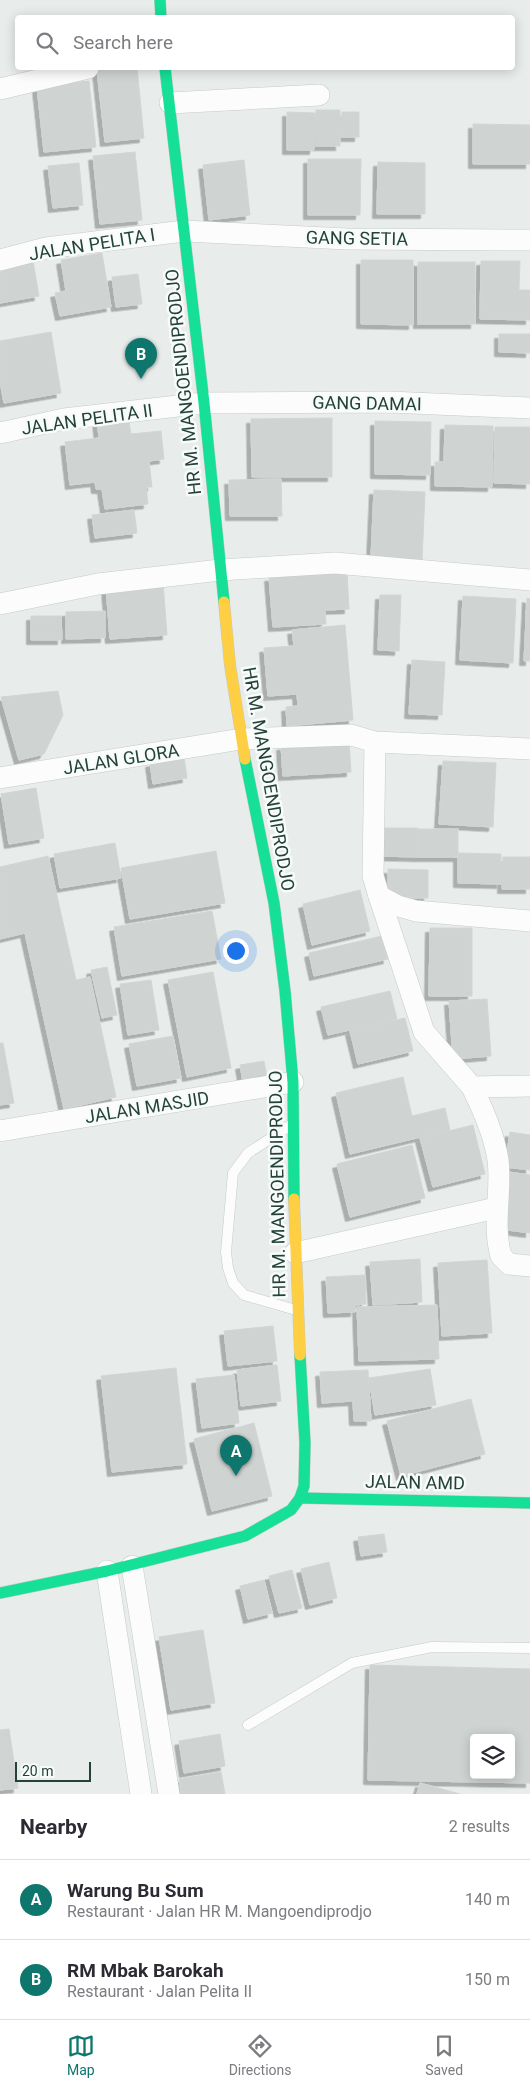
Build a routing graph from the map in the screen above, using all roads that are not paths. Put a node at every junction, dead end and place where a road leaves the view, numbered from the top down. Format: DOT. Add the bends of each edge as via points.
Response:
graph roads {
  1 [pos="160,0"];
  2 [pos="161,15"];
  3 [pos="80,70"];
  4 [pos="165,70"];
  5 [pos="0,89"];
  6 [pos="319,96"];
  7 [pos="170,103"];
  8 [pos="184,231"];
  9 [pos="530,240"];
  10 [pos="0,260"];
  11 [pos="204,403"];
  12 [pos="530,408"];
  13 [pos="0,433"];
  14 [pos="220,570"];
  15 [pos="530,580"];
  16 [pos="0,604"];
  17 [pos="241,739"];
  18 [pos="375,742"];
  19 [pos="530,749"];
  20 [pos="0,778"];
  21 [pos="379,896"];
  22 [pos="530,921"];
  23 [pos="293,1082"];
  24 [pos="530,1086"];
  25 [pos="472,1087"];
  26 [pos="294,1122"];
  27 [pos="0,1131"];
  28 [pos="496,1208"];
  29 [pos="294,1253"];
  30 [pos="530,1266"];
  31 [pos="297,1310"];
  32 [pos="300,1498"];
  33 [pos="530,1503"];
  34 [pos="132,1566"];
  35 [pos="107,1572"];
  36 [pos="0,1593"];
  37 [pos="530,1648"];
  38 [pos="248,1725"];
  39 [pos="142,1794"];
  40 [pos="169,1794"];
  1 -- 2 [label="main road"];
  3 -- 5 [label="street"];
  4 -- 7 [label="main road, HR M. MANGOENDIPRODJO"];
  6 -- 7 [label="street"];
  7 -- 8 [label="main road, HR M. MANGOENDIPRODJO"];
  8 -- 9 [label="street, GANG SETIA" via="347,239"];
  8 -- 10 [label="street, JALAN PELITA I" via="46,248"];
  8 -- 11 [label="main road, HR M. MANGOENDIPRODJO"];
  11 -- 12 [label="street, GANG DAMAI" via="389,402"];
  11 -- 13 [label="street, JALAN PELITA II" via="64,419"];
  11 -- 14 [label="main road, HR M. MANGOENDIPRODJO"];
  14 -- 15 [label="street" via="335,563"];
  14 -- 16 [label="street" via="98,584"];
  14 -- 17 [label="main road, HR M. MANGOENDIPRODJO"];
  17 -- 18 [label="street, JALAN GLORA" via="351,735"];
  17 -- 20 [label="street, JALAN GLORA"];
  17 -- 23 [label="main road, HR M. MANGOENDIPRODJO" via="274,903"];
  18 -- 19 [label="street, JALAN GLORA"];
  18 -- 21 [label="street" via="373,876"];
  21 -- 22 [label="street" via="416,911"];
  21 -- 25 [label="street" via="424,1032"];
  23 -- 26 [label="main road, HR M. MANGOENDIPRODJO"];
  23 -- 27 [label="street, JALAN MASJID"];
  24 -- 25 [label="street"];
  25 -- 28 [label="street" via="489,1124 498,1161"];
  26 -- 29 [label="main road, HR M. MANGOENDIPRODJO"];
  26 -- 31 [label="lane" via="248,1153 233,1173 226,1252 233,1283 244,1295"];
  28 -- 29 [label="street"];
  28 -- 30 [label="street" via="501,1256 509,1264"];
  29 -- 31 [label="main road, HR M. MANGOENDIPRODJO"];
  31 -- 32 [label="main road, HR M. MANGOENDIPRODJO" via="306,1467"];
  32 -- 33 [label="main road, JALAN AMD"];
  32 -- 34 [label="main road" via="278,1519 245,1536"];
  34 -- 35 [label="main road"];
  34 -- 40 [label="street"];
  35 -- 36 [label="main road"];
  35 -- 39 [label="street"];
  37 -- 38 [label="lane" via="432,1647 352,1663"];
}
